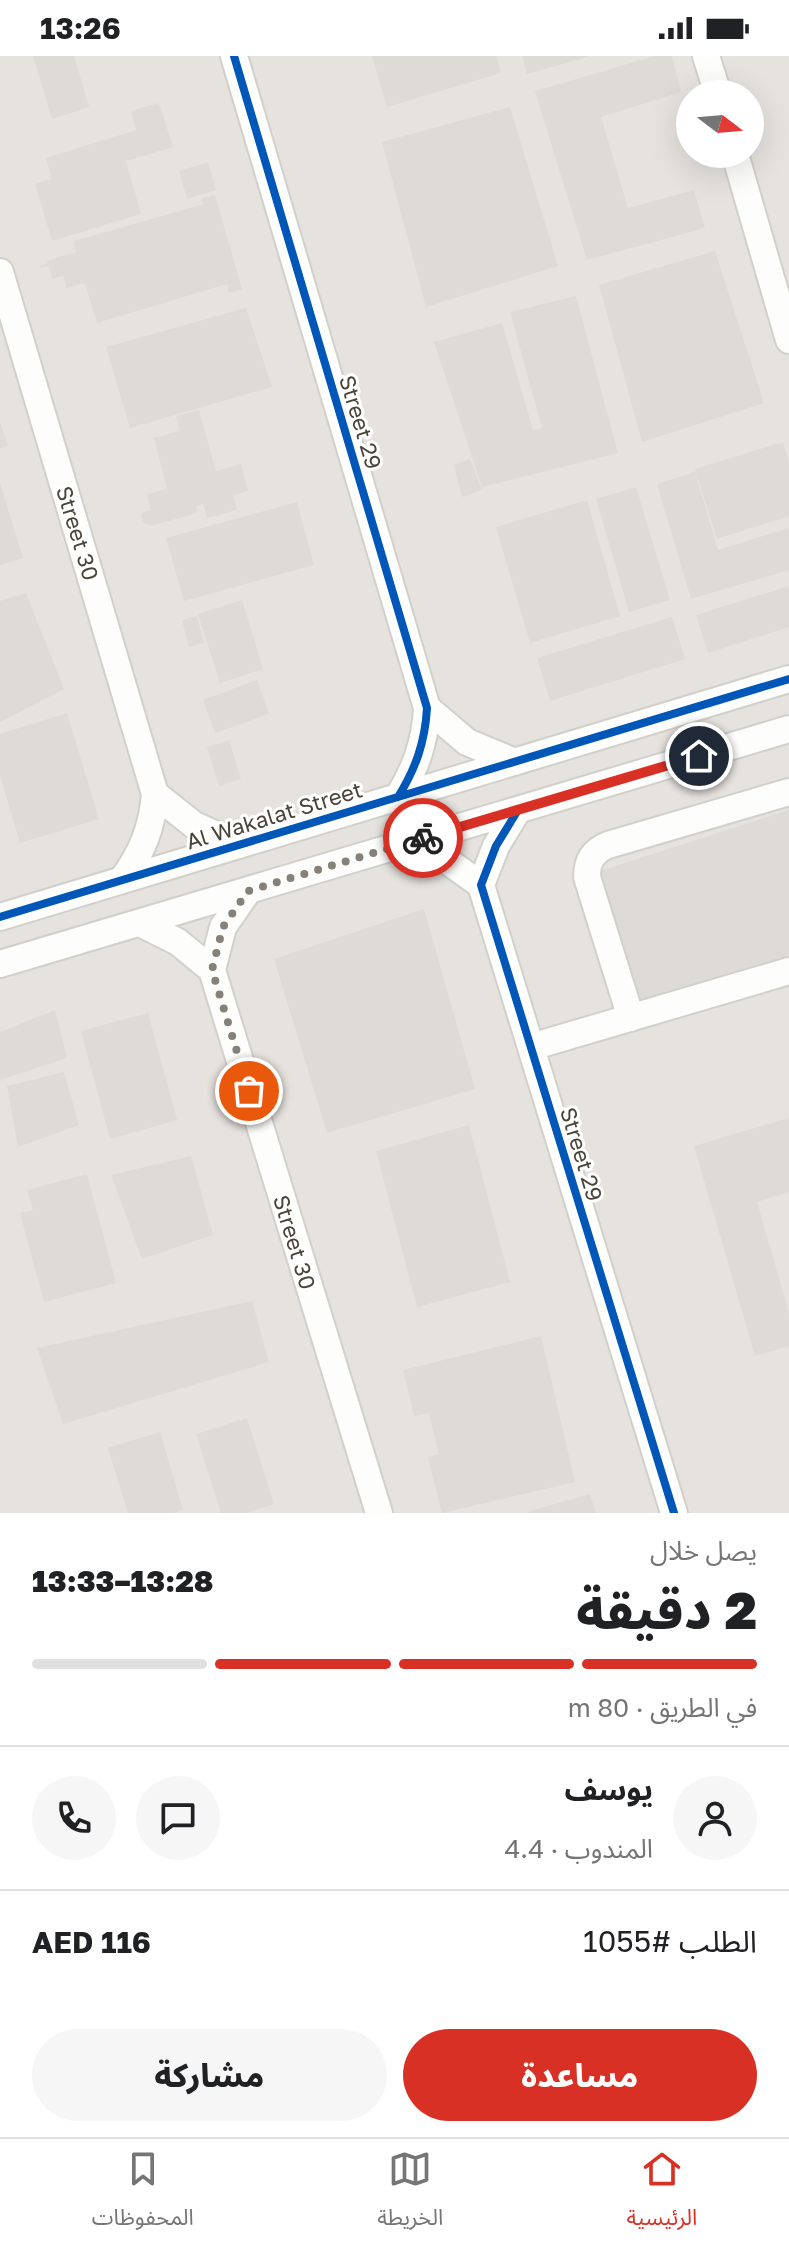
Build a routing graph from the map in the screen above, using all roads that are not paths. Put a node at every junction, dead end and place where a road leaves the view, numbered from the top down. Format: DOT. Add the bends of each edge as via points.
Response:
graph roads {
  1 [pos="234,56"];
  2 [pos="706,56"];
  3 [pos="714,80"];
  4 [pos="739,168"];
  5 [pos="0,272"];
  6 [pos="789,340"];
  7 [pos="789,679"];
  8 [pos="427,708"];
  9 [pos="789,729"];
  10 [pos="515,762"];
  11 [pos="789,792"];
  12 [pos="155,794"];
  13 [pos="398,797"];
  14 [pos="518,810"];
  15 [pos="408,842"];
  16 [pos="239,845"];
  17 [pos="122,880"];
  18 [pos="481,885"];
  19 [pos="248,891"];
  20 [pos="0,917"];
  21 [pos="140,923"];
  22 [pos="0,964"];
  23 [pos="212,970"];
  24 [pos="789,971"];
  25 [pos="631,1018"];
  26 [pos="531,1047"];
  27 [pos="379,1513"];
  28 [pos="674,1513"];
  1 -- 8 [label="street, Street 29"];
  2 -- 3 [label="street"];
  4 -- 6 [label="street"];
  5 -- 12 [label="street, Street 30"];
  7 -- 10 [label="street, Al Wakalat Street"];
  8 -- 10 [label="street" via="467,742"];
  8 -- 13 [label="street, Street 29" via="420,755"];
  9 -- 14 [label="street"];
  10 -- 13 [label="street, Al Wakalat Street"];
  11 -- 25 [label="street" via="608,845 589,861 587,877"];
  12 -- 16 [label="street" via="194,825"];
  12 -- 17 [label="street, Street 30" via="146,840"];
  13 -- 16 [label="street, Al Wakalat Street"];
  14 -- 15 [label="street"];
  14 -- 18 [label="street"];
  15 -- 18 [label="street"];
  15 -- 19 [label="street"];
  16 -- 17 [label="street, Al Wakalat Street"];
  17 -- 20 [label="street, Al Wakalat Street"];
  18 -- 26 [label="street, Street 29"];
  19 -- 21 [label="street"];
  19 -- 23 [label="street" via="223,927"];
  21 -- 22 [label="street"];
  21 -- 23 [label="street" via="178,942"];
  23 -- 27 [label="street, Street 30"];
  24 -- 25 [label="street"];
  25 -- 26 [label="street"];
  26 -- 28 [label="street, Street 29"];
}
